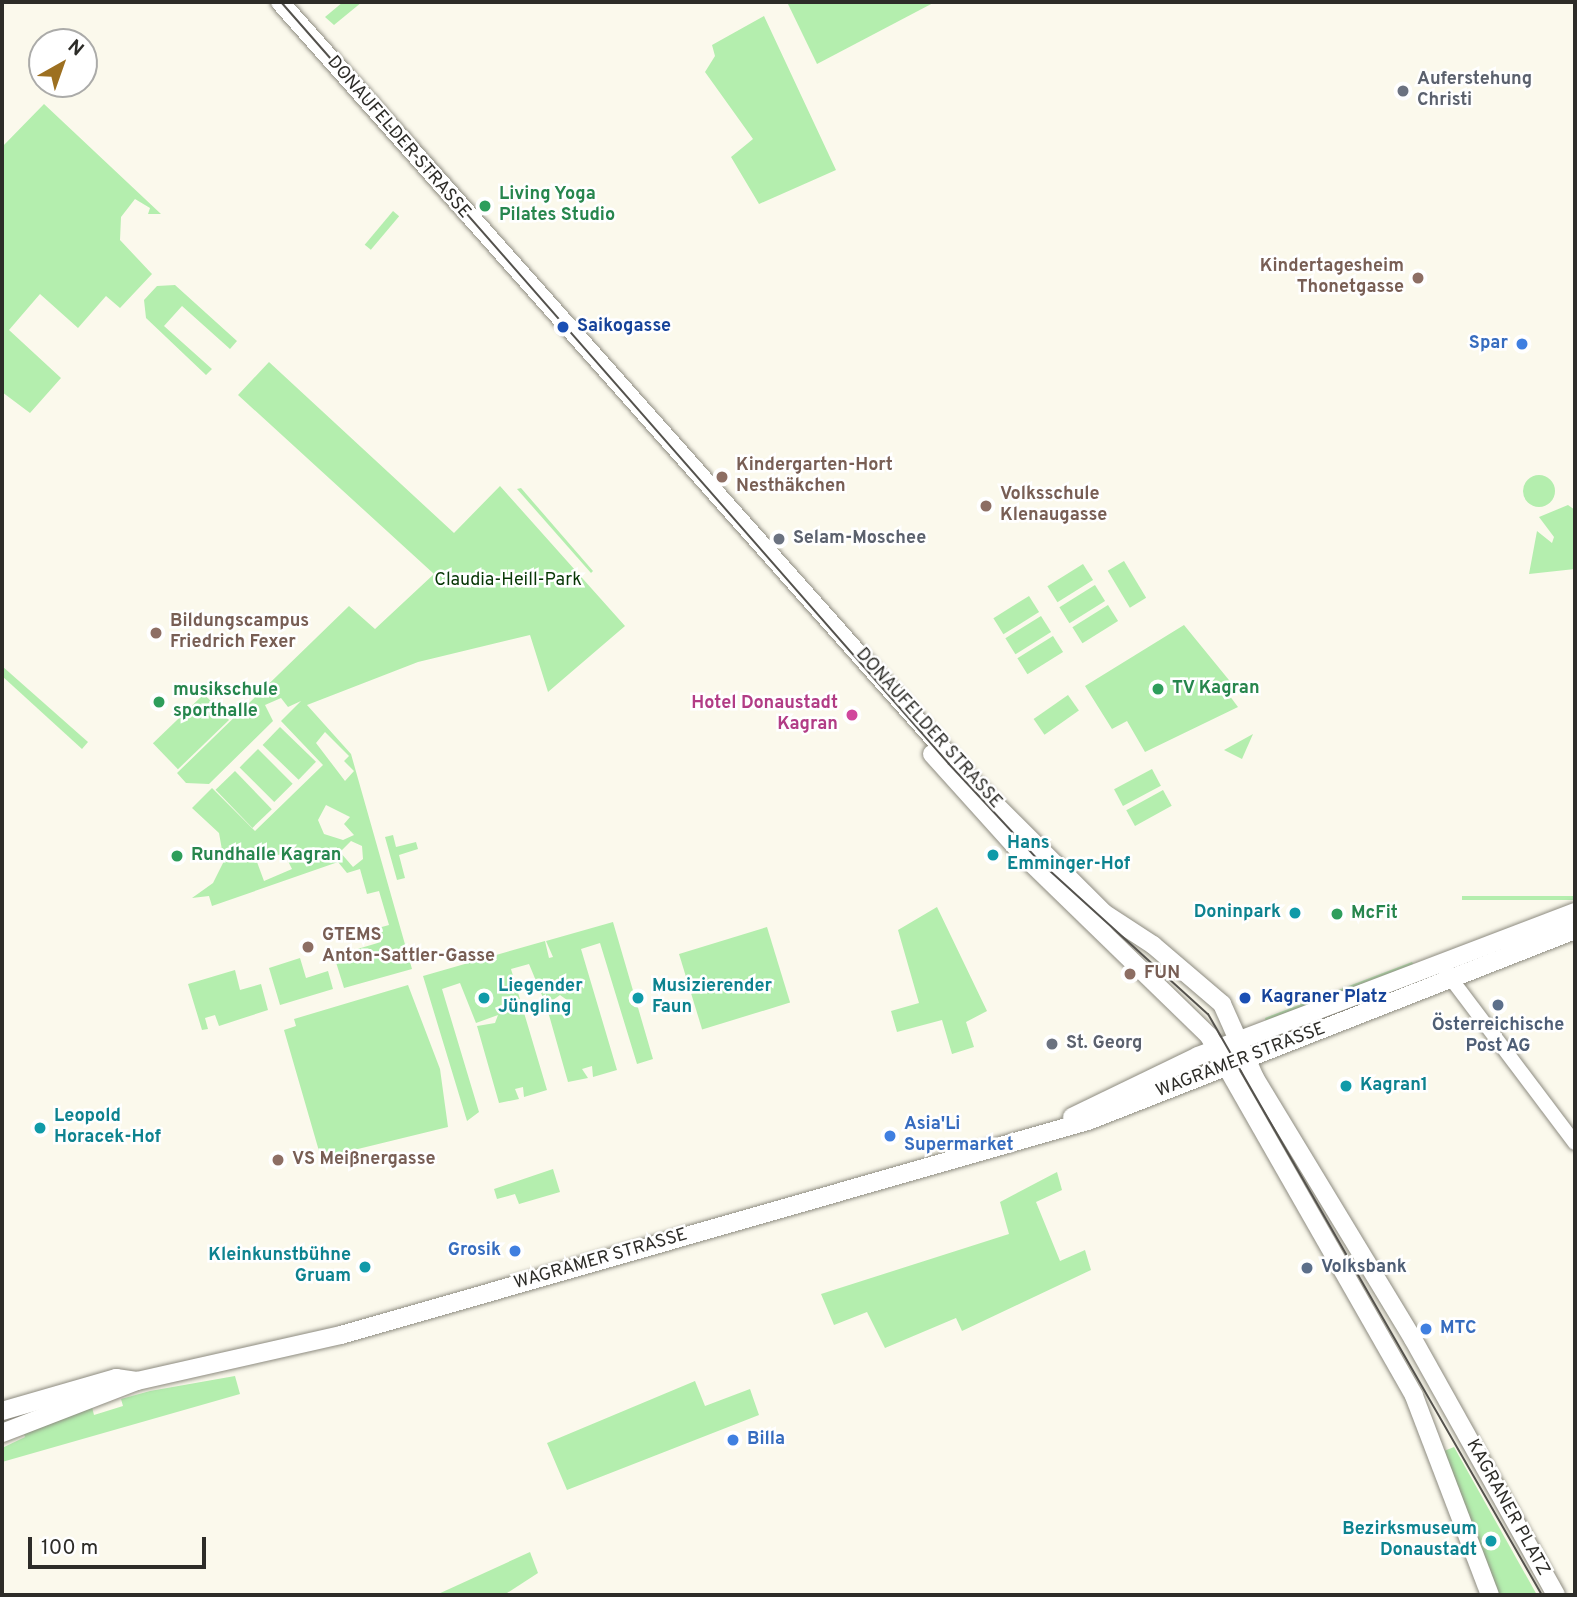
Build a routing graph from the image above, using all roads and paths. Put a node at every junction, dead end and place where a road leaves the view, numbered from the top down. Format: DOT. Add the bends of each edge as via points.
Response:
graph roads {
  1 [pos="280,2"];
  2 [pos="296,2"];
  3 [pos="519,272"];
  4 [pos="618,383"];
  5 [pos="1575,912"];
  6 [pos="1575,930"];
  7 [pos="1443,964"];
  8 [pos="1451,983"];
  9 [pos="1217,1049"];
  10 [pos="1244,1049"];
  11 [pos="1227,1067"];
  12 [pos="1061,1125"];
  13 [pos="1575,1143"];
  14 [pos="137,1381"];
  15 [pos="2,1410"];
  16 [pos="2,1433"];
  17 [pos="1490,1595"];
  18 [pos="1556,1595"];
  1 -- 3 [label="main road, DONAUFELDER STRASSE"];
  2 -- 3 [label="main road, DONAUFELDER STRASSE"];
  3 -- 4 [label="main road, DONAUFELDER STRASSE"];
  4 -- 9 [label="main road, DONAUFELDER STRASSE" via="660,441 961,787 1043,876 1192,1015"];
  4 -- 10 [label="main road, DONAUFELDER STRASSE" via="1010,821 1104,913 1214,994"];
  5 -- 7 [label="main road, WAGRAMER STRASSE"];
  6 -- 8 [label="main road, WAGRAMER STRASSE"];
  7 -- 8 [label="street"];
  7 -- 10 [label="main road, WAGRAMER STRASSE"];
  8 -- 10 [label="main road, WAGRAMER STRASSE"];
  8 -- 13 [label="street"];
  9 -- 10 [label="main road, WAGRAMER STRASSE"];
  9 -- 11 [label="main road, DONAUFELDER STRASSE"];
  9 -- 12 [label="main road, WAGRAMER STRASSE"];
  10 -- 11 [label="main road, WAGRAMER STRASSE"];
  10 -- 18 [label="main road, KAGRANER PLATZ"];
  11 -- 12 [label="main road, WAGRAMER STRASSE" via="1088,1121"];
  11 -- 17 [label="main road, KAGRANER PLATZ" via="1414,1396"];
  12 -- 14 [label="main road, WAGRAMER STRASSE" via="341,1335"];
  14 -- 15 [label="main road, WAGRAMER STRASSE" via="116,1378"];
  14 -- 16 [label="main road, WAGRAMER STRASSE"];
}
